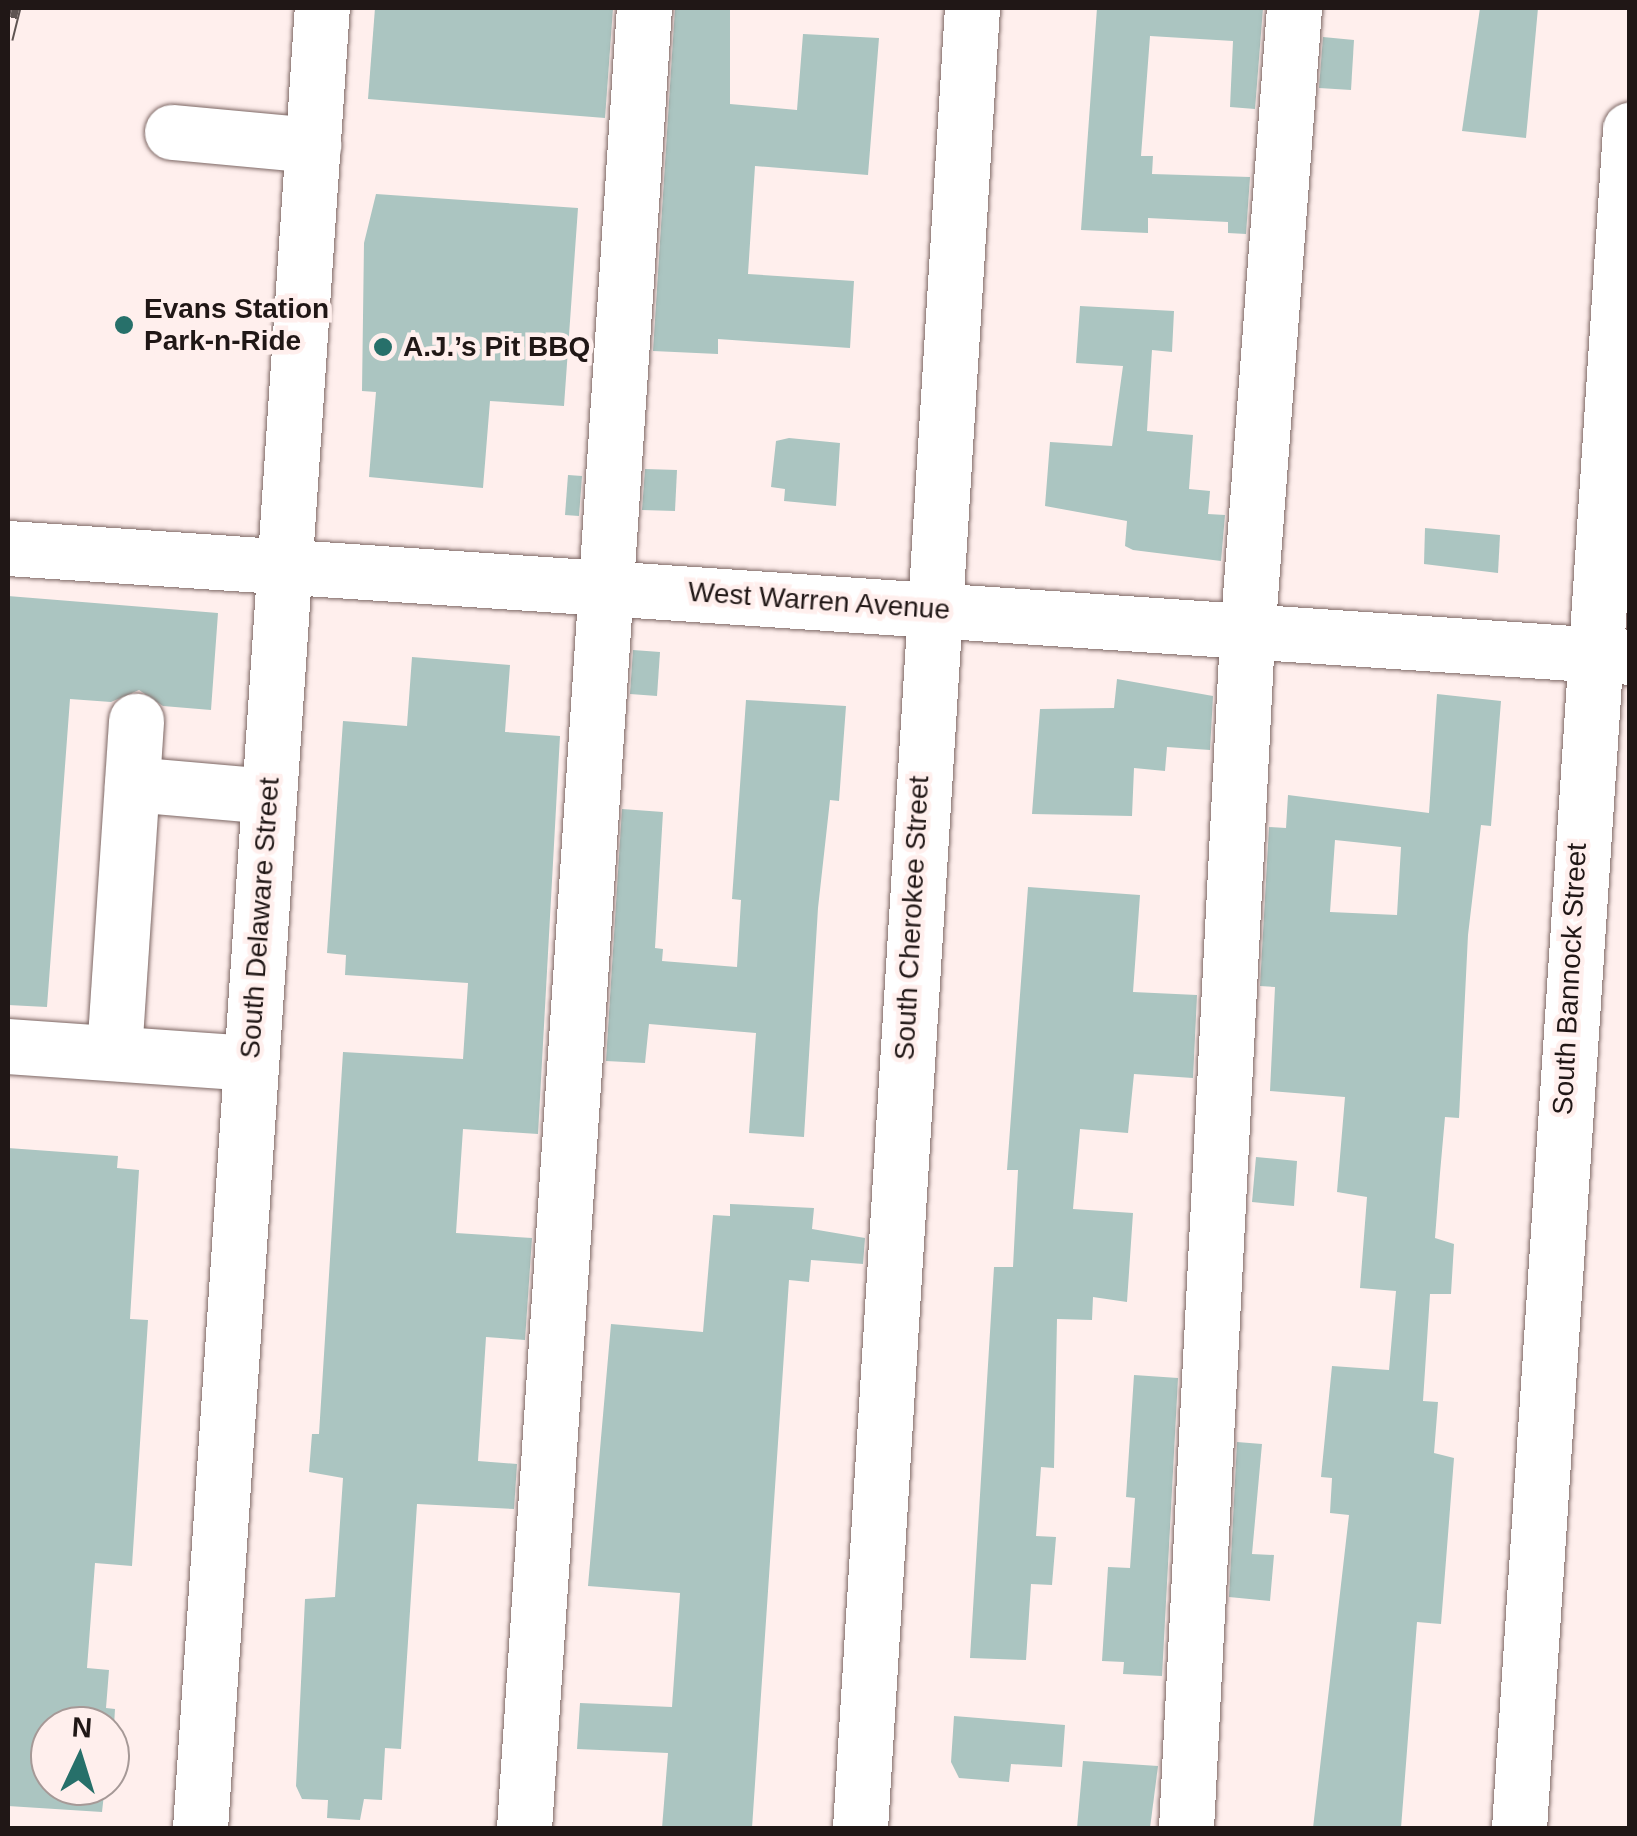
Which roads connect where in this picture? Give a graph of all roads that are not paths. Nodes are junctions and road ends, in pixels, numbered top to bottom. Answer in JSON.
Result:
{"nodes":[{"id":1,"x":322,"y":8,"type":"edge"},
{"id":2,"x":644,"y":8,"type":"edge"},
{"id":3,"x":972,"y":8,"type":"edge"},
{"id":4,"x":1294,"y":8,"type":"edge"},
{"id":5,"x":1630,"y":130,"type":"edge"},
{"id":6,"x":172,"y":132,"type":"dead end"},
{"id":7,"x":313,"y":145,"type":"junction"},
{"id":8,"x":8,"y":548,"type":"edge"},
{"id":9,"x":283,"y":566,"type":"junction"},
{"id":10,"x":606,"y":587,"type":"junction"},
{"id":11,"x":930,"y":607,"type":"junction"},
{"id":12,"x":1247,"y":636,"type":"junction"},
{"id":13,"x":1610,"y":656,"type":"edge"},
{"id":14,"x":136,"y":721,"type":"dead end"},
{"id":15,"x":132,"y":784,"type":"junction"},
{"id":16,"x":268,"y":796,"type":"junction"},
{"id":17,"x":8,"y":1046,"type":"edge"},
{"id":18,"x":114,"y":1054,"type":"junction"},
{"id":19,"x":250,"y":1063,"type":"junction"},
{"id":20,"x":200,"y":1828,"type":"edge"},
{"id":21,"x":524,"y":1828,"type":"edge"},
{"id":22,"x":860,"y":1828,"type":"edge"},
{"id":23,"x":1186,"y":1828,"type":"edge"},
{"id":24,"x":1519,"y":1828,"type":"edge"}],
"edges":[{"from":1,"to":7,"type":"street","name":"South Delaware Street"},
{"from":2,"to":10,"type":"street"},
{"from":3,"to":11,"type":"street","name":"South Cherokee Street"},
{"from":4,"to":12,"type":"street"},
{"from":5,"to":13,"type":"street","name":"South Bannock Street"},
{"from":6,"to":7,"type":"street"},
{"from":7,"to":9,"type":"street","name":"South Delaware Street"},
{"from":8,"to":9,"type":"street","name":"West Warren Avenue"},
{"from":9,"to":10,"type":"street","name":"West Warren Avenue"},
{"from":9,"to":16,"type":"street","name":"South Delaware Street"},
{"from":10,"to":11,"type":"street","name":"West Warren Avenue"},
{"from":10,"to":21,"type":"street"},
{"from":11,"to":12,"type":"street","name":"West Warren Avenue"},
{"from":11,"to":22,"type":"street","name":"South Cherokee Street"},
{"from":12,"to":13,"type":"street","name":"West Warren Avenue"},
{"from":12,"to":23,"type":"street"},
{"from":13,"to":24,"type":"street","name":"South Bannock Street"},
{"from":14,"to":15,"type":"street"},
{"from":15,"to":16,"type":"street"},
{"from":15,"to":18,"type":"street"},
{"from":16,"to":19,"type":"street","name":"South Delaware Street"},
{"from":17,"to":18,"type":"street"},
{"from":18,"to":19,"type":"street"},
{"from":19,"to":20,"type":"street","name":"South Delaware Street"}]}
